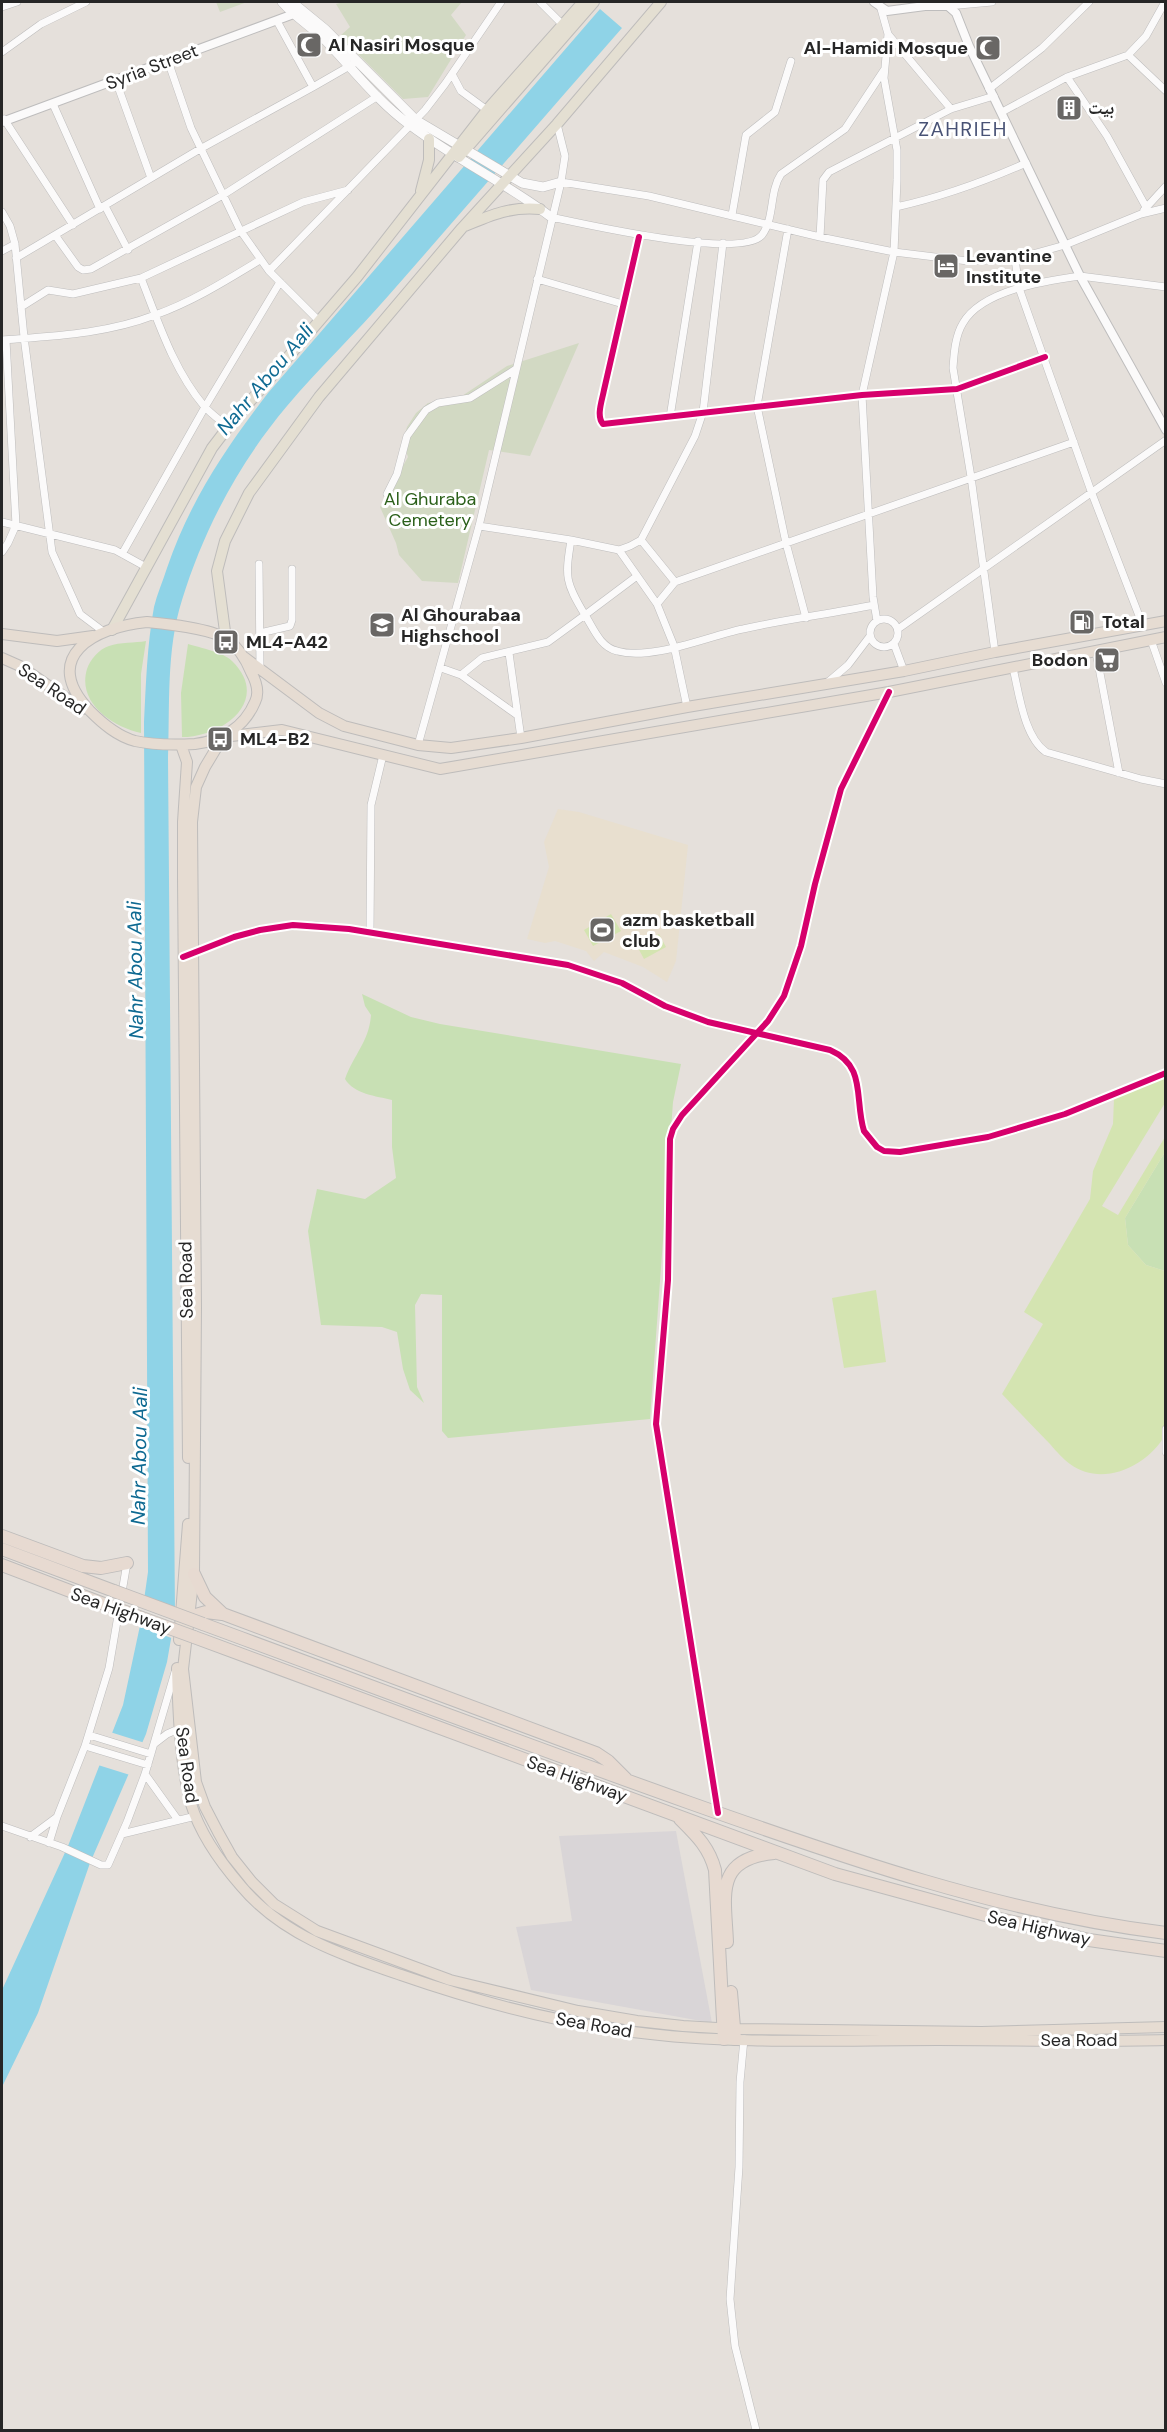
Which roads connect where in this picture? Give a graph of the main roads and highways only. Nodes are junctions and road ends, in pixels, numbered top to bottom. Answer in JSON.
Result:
{"nodes":[{"id":1,"x":282,"y":2,"type":"edge"},
{"id":2,"x":292,"y":2,"type":"edge"},
{"id":3,"x":583,"y":2,"type":"edge"},
{"id":4,"x":594,"y":2,"type":"edge"},
{"id":5,"x":661,"y":2,"type":"edge"},
{"id":6,"x":298,"y":13,"type":"junction"},
{"id":7,"x":353,"y":64,"type":"junction"},
{"id":8,"x":413,"y":123,"type":"junction"},
{"id":9,"x":429,"y":139,"type":"junction"},
{"id":10,"x":462,"y":153,"type":"junction"},
{"id":11,"x":501,"y":176,"type":"junction"},
{"id":12,"x":561,"y":182,"type":"road end"},
{"id":13,"x":419,"y":199,"type":"junction"},
{"id":14,"x":540,"y":209,"type":"junction"},
{"id":15,"x":551,"y":217,"type":"road end"},
{"id":16,"x":462,"y":228,"type":"junction"},
{"id":17,"x":1166,"y":621,"type":"edge"},
{"id":18,"x":103,"y":632,"type":"junction"},
{"id":19,"x":2,"y":634,"type":"edge"},
{"id":20,"x":1166,"y":637,"type":"edge"},
{"id":21,"x":226,"y":639,"type":"junction"},
{"id":22,"x":244,"y":657,"type":"junction"},
{"id":23,"x":2,"y":658,"type":"edge"},
{"id":24,"x":101,"y":723,"type":"junction"},
{"id":25,"x":224,"y":737,"type":"junction"},
{"id":26,"x":517,"y":738,"type":"junction"},
{"id":27,"x":181,"y":745,"type":"junction"},
{"id":28,"x":515,"y":757,"type":"junction"},
{"id":29,"x":188,"y":955,"type":"junction"},
{"id":30,"x":2,"y":1536,"type":"edge"},
{"id":31,"x":2,"y":1549,"type":"edge"},
{"id":32,"x":127,"y":1563,"type":"road end"},
{"id":33,"x":2,"y":1565,"type":"edge"},
{"id":34,"x":194,"y":1574,"type":"junction"},
{"id":35,"x":223,"y":1614,"type":"junction"},
{"id":36,"x":185,"y":1620,"type":"junction"},
{"id":37,"x":185,"y":1727,"type":"junction"},
{"id":38,"x":627,"y":1780,"type":"junction"},
{"id":39,"x":674,"y":1814,"type":"junction"},
{"id":40,"x":778,"y":1852,"type":"junction"},
{"id":41,"x":255,"y":1894,"type":"junction"},
{"id":42,"x":1166,"y":1933,"type":"edge"},
{"id":43,"x":1166,"y":1951,"type":"edge"},
{"id":44,"x":1166,"y":2027,"type":"edge"},
{"id":45,"x":732,"y":2035,"type":"junction"},
{"id":46,"x":1166,"y":2040,"type":"edge"}],
"edges":[{"from":1,"to":6,"type":"main road"},
{"from":2,"to":6,"type":"main road"},
{"from":3,"to":10,"type":"main road"},
{"from":4,"to":10,"type":"main road"},
{"from":5,"to":11,"type":"main road"},
{"from":6,"to":7,"type":"main road"},
{"from":7,"to":8,"type":"main road"},
{"from":7,"to":8,"type":"main road"},
{"from":8,"to":9,"type":"main road"},
{"from":8,"to":10,"type":"main road"},
{"from":9,"to":10,"type":"main road"},
{"from":9,"to":13,"type":"main road"},
{"from":10,"to":11,"type":"main road"},
{"from":10,"to":13,"type":"main road"},
{"from":11,"to":12,"type":"main road"},
{"from":11,"to":14,"type":"main road"},
{"from":11,"to":16,"type":"main road"},
{"from":13,"to":18,"type":"main road"},
{"from":14,"to":15,"type":"main road"},
{"from":14,"to":16,"type":"main road"},
{"from":16,"to":21,"type":"main road"},
{"from":17,"to":26,"type":"highway"},
{"from":18,"to":19,"type":"highway","name":"Sea Road"},
{"from":18,"to":21,"type":"highway"},
{"from":18,"to":24,"type":"highway"},
{"from":20,"to":28,"type":"highway"},
{"from":21,"to":22,"type":"highway"},
{"from":22,"to":25,"type":"highway"},
{"from":22,"to":26,"type":"highway"},
{"from":23,"to":24,"type":"highway","name":"Sea Road"},
{"from":24,"to":27,"type":"highway"},
{"from":25,"to":27,"type":"highway"},
{"from":25,"to":28,"type":"highway"},
{"from":25,"to":29,"type":"highway","name":"Sea Road"},
{"from":26,"to":28,"type":"highway"},
{"from":27,"to":29,"type":"highway","name":"Sea Road"},
{"from":29,"to":34,"type":"highway","name":"Sea Road"},
{"from":29,"to":36,"type":"highway","name":"Sea Road"},
{"from":30,"to":32,"type":"highway"},
{"from":31,"to":38,"type":"highway","name":"Sea Highway","bridge":true},
{"from":33,"to":39,"type":"highway","name":"Sea Highway","bridge":true},
{"from":34,"to":35,"type":"highway"},
{"from":34,"to":36,"type":"highway","name":"Sea Road"},
{"from":35,"to":36,"type":"highway"},
{"from":35,"to":38,"type":"highway"},
{"from":36,"to":37,"type":"highway","name":"Sea Road"},
{"from":37,"to":41,"type":"highway","name":"Sea Road"},
{"from":37,"to":41,"type":"highway","name":"Sea Road"},
{"from":38,"to":42,"type":"highway","name":"Sea Highway"},
{"from":39,"to":40,"type":"highway","name":"Sea Highway"},
{"from":39,"to":45,"type":"highway"},
{"from":40,"to":43,"type":"highway","name":"Sea Highway"},
{"from":40,"to":45,"type":"highway"},
{"from":41,"to":45,"type":"highway","name":"Sea Road"},
{"from":44,"to":45,"type":"highway","name":"Sea Road"},
{"from":45,"to":46,"type":"highway","name":"Sea Road"}]}
